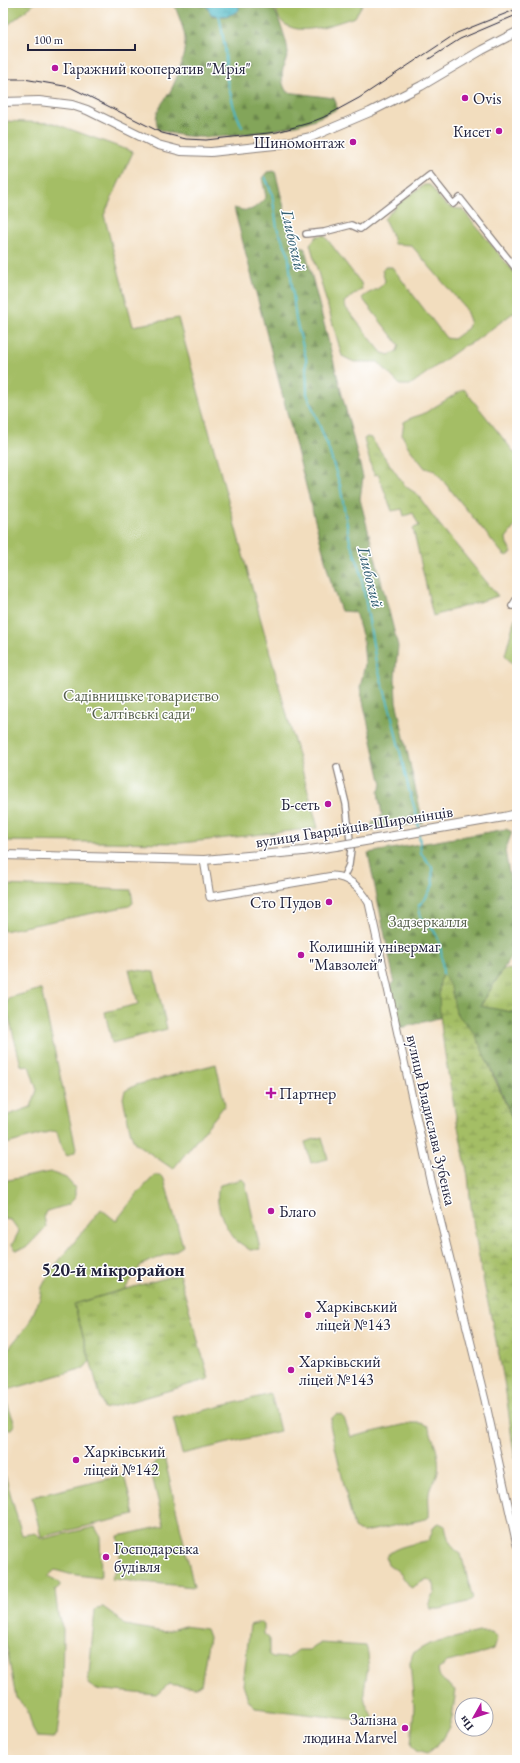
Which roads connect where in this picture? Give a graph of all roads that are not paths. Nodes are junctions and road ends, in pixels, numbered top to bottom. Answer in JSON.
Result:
{"nodes":[{"id":1,"x":517,"y":32,"type":"edge"},
{"id":2,"x":3,"y":102,"type":"edge"},
{"id":3,"x":306,"y":234,"type":"dead end"},
{"id":4,"x":517,"y":270,"type":"edge"},
{"id":5,"x":517,"y":598,"type":"edge"},
{"id":6,"x":512,"y":606,"type":"dead end"},
{"id":7,"x":337,"y":767,"type":"dead end"},
{"id":8,"x":517,"y":814,"type":"edge"},
{"id":9,"x":3,"y":855,"type":"edge"},
{"id":10,"x":204,"y":860,"type":"junction"},
{"id":11,"x":343,"y":878,"type":"junction"},
{"id":12,"x":517,"y":1546,"type":"edge"}],
"edges":[{"from":1,"to":2,"type":"main road"},
{"from":3,"to":4,"type":"street"},
{"from":5,"to":6,"type":"street"},
{"from":7,"to":11,"type":"street"},
{"from":8,"to":10,"type":"main road","name":"вулиця Гвардійців-Широнінців","bridge":true},
{"from":9,"to":10,"type":"main road","name":"вулиця Гвардійців-Широнінців"},
{"from":10,"to":11,"type":"street","name":"вулиця Владислава Зубенка"},
{"from":11,"to":12,"type":"street","name":"вулиця Владислава Зубенка"}]}
